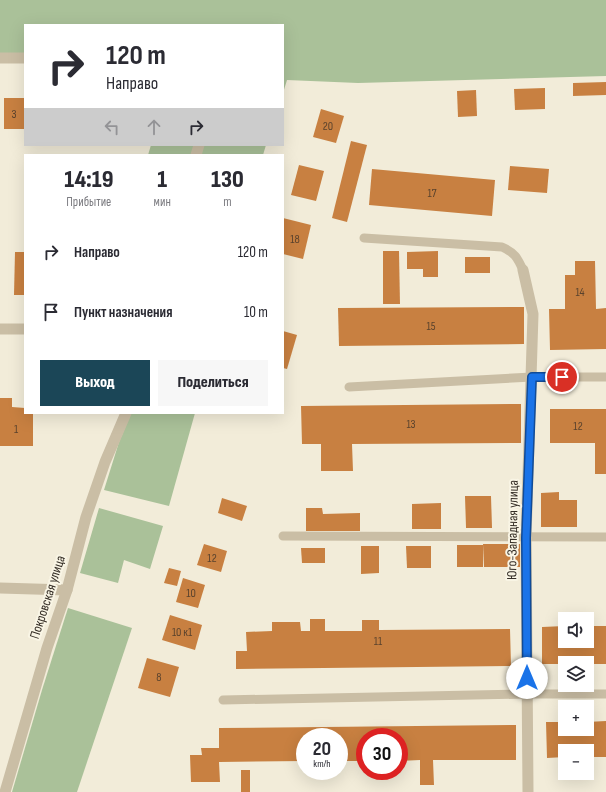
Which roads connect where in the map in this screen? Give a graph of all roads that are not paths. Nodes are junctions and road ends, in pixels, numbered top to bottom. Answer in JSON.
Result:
{"nodes":[{"id":1,"x":0,"y":58,"type":"edge"},
{"id":2,"x":24,"y":58,"type":"edge"},
{"id":3,"x":364,"y":238,"type":"dead end"},
{"id":4,"x":524,"y":270,"type":"joint"},
{"id":5,"x":24,"y":328,"type":"edge"},
{"id":6,"x":0,"y":329,"type":"edge"},
{"id":7,"x":532,"y":377,"type":"junction"},
{"id":8,"x":606,"y":377,"type":"edge"},
{"id":9,"x":349,"y":387,"type":"dead end"},
{"id":10,"x":126,"y":414,"type":"edge"},
{"id":11,"x":283,"y":536,"type":"dead end"},
{"id":12,"x":606,"y":537,"type":"edge"},
{"id":13,"x":526,"y":538,"type":"junction"},
{"id":14,"x":0,"y":588,"type":"edge"},
{"id":15,"x":67,"y":590,"type":"junction"},
{"id":16,"x":527,"y":694,"type":"junction"},
{"id":17,"x":606,"y":694,"type":"edge"},
{"id":18,"x":223,"y":700,"type":"dead end"},
{"id":19,"x":5,"y":792,"type":"edge"},
{"id":20,"x":528,"y":792,"type":"edge"}],
"edges":[{"from":1,"to":2,"type":"street"},
{"from":3,"to":4,"type":"lane"},
{"from":4,"to":7,"type":"street","name":"Юго-Западная улица"},
{"from":5,"to":6,"type":"street"},
{"from":7,"to":8,"type":"lane"},
{"from":7,"to":9,"type":"lane"},
{"from":7,"to":13,"type":"street","name":"Юго-Западная улица"},
{"from":10,"to":15,"type":"street","name":"Покровская улица"},
{"from":11,"to":13,"type":"lane"},
{"from":12,"to":13,"type":"lane"},
{"from":13,"to":16,"type":"street","name":"Юго-Западная улица"},
{"from":14,"to":15,"type":"street"},
{"from":15,"to":19,"type":"street","name":"Покровская улица"},
{"from":16,"to":17,"type":"lane"},
{"from":16,"to":18,"type":"lane"},
{"from":16,"to":20,"type":"street","name":"Юго-Западная улица"}]}
